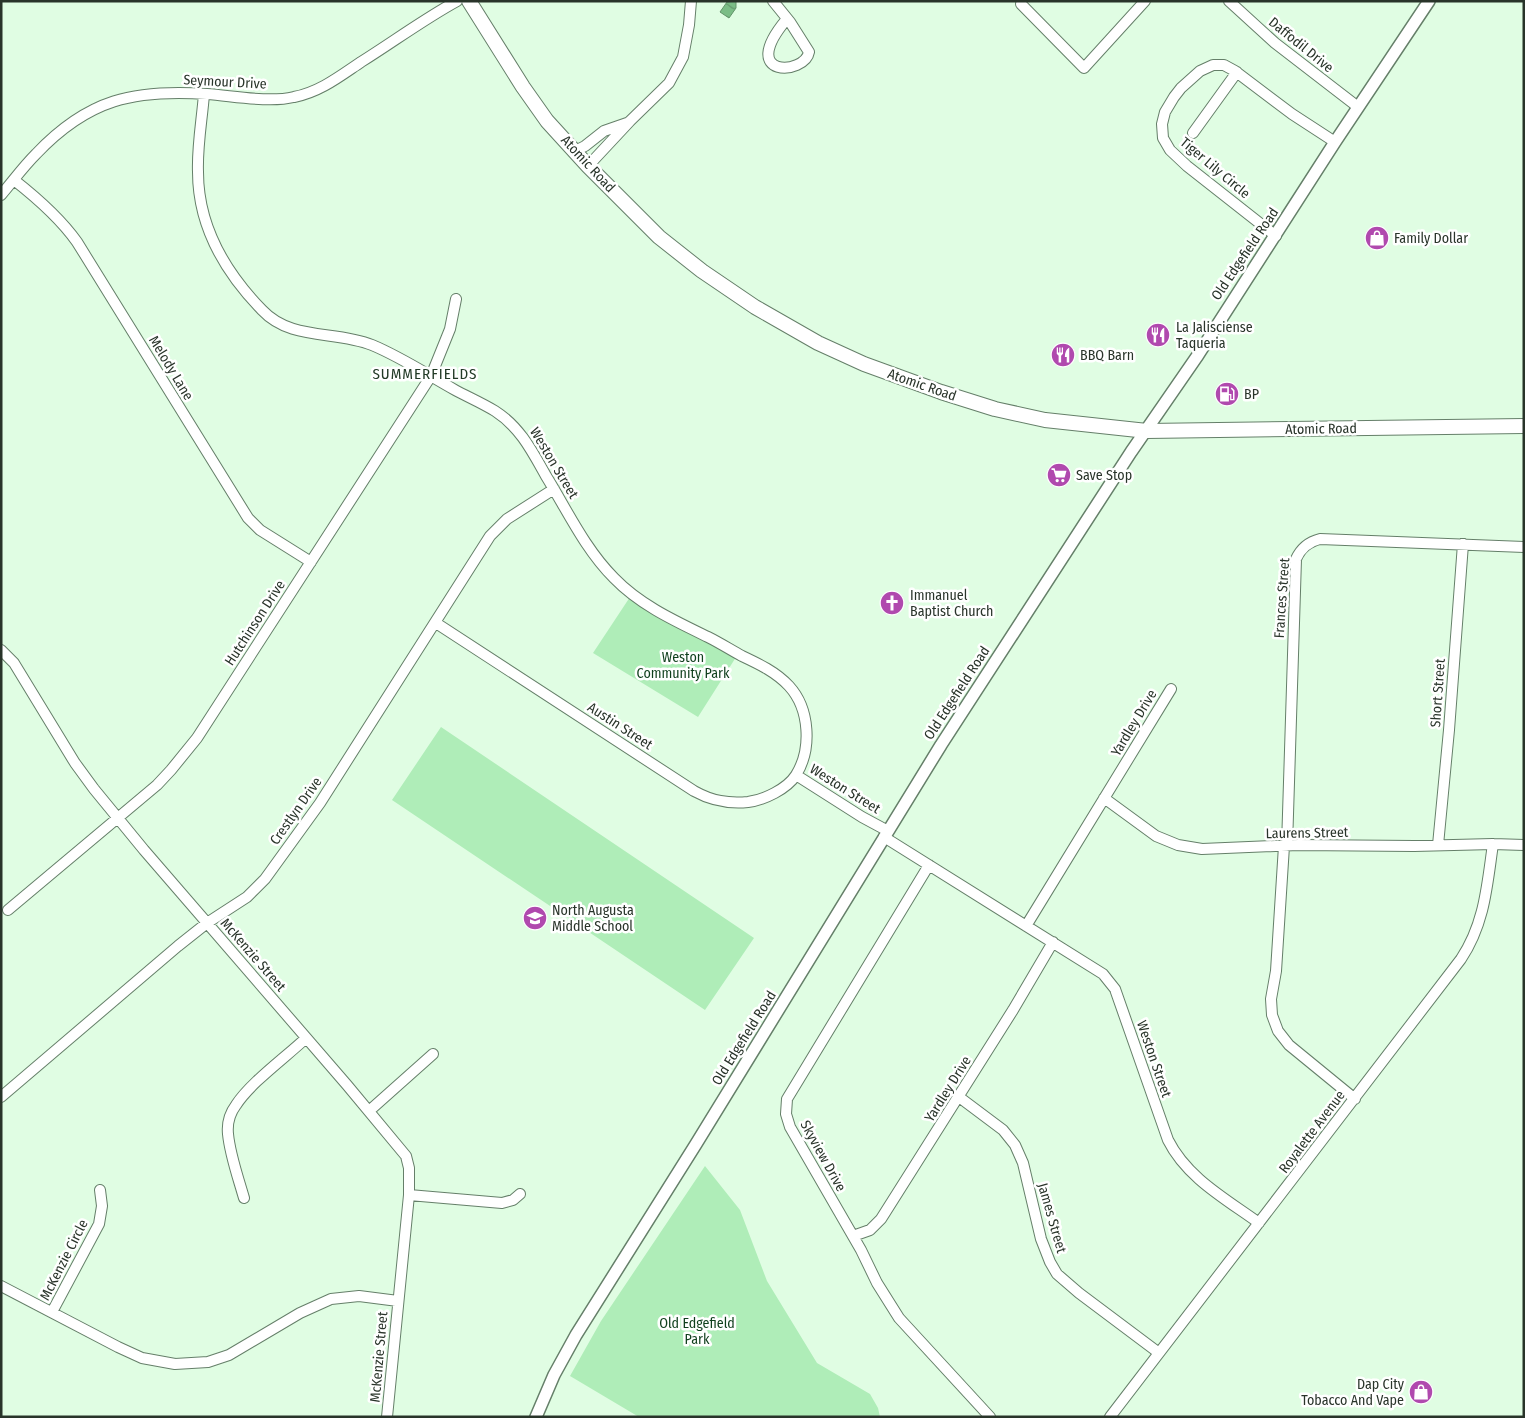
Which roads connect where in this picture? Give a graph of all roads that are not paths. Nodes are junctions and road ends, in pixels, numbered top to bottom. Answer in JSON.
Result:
{"nodes":[{"id":1,"x":457,"y":1,"type":"edge"},
{"id":2,"x":469,"y":1,"type":"edge"},
{"id":3,"x":691,"y":1,"type":"edge"},
{"id":4,"x":772,"y":1,"type":"edge"},
{"id":5,"x":1229,"y":1,"type":"edge"},
{"id":6,"x":1428,"y":1,"type":"edge"},
{"id":7,"x":1021,"y":4,"type":"dead end"},
{"id":8,"x":1139,"y":4,"type":"edge"},
{"id":9,"x":790,"y":22,"type":"junction"},
{"id":10,"x":1236,"y":72,"type":"junction"},
{"id":11,"x":204,"y":94,"type":"junction"},
{"id":12,"x":1358,"y":107,"type":"junction"},
{"id":13,"x":630,"y":121,"type":"junction"},
{"id":14,"x":1193,"y":133,"type":"dead end"},
{"id":15,"x":1335,"y":142,"type":"junction"},
{"id":16,"x":575,"y":151,"type":"junction"},
{"id":17,"x":588,"y":166,"type":"junction"},
{"id":18,"x":14,"y":180,"type":"junction"},
{"id":19,"x":1,"y":195,"type":"edge"},
{"id":20,"x":1276,"y":236,"type":"junction"},
{"id":21,"x":456,"y":299,"type":"dead end"},
{"id":22,"x":431,"y":376,"type":"junction"},
{"id":23,"x":1524,"y":426,"type":"edge"},
{"id":24,"x":1147,"y":431,"type":"junction"},
{"id":25,"x":554,"y":489,"type":"junction"},
{"id":26,"x":1464,"y":544,"type":"junction"},
{"id":27,"x":1524,"y":547,"type":"edge"},
{"id":28,"x":311,"y":562,"type":"junction"},
{"id":29,"x":436,"y":624,"type":"junction"},
{"id":30,"x":1,"y":650,"type":"edge"},
{"id":31,"x":1171,"y":689,"type":"dead end"},
{"id":32,"x":796,"y":774,"type":"junction"},
{"id":33,"x":1104,"y":798,"type":"junction"},
{"id":34,"x":117,"y":818,"type":"junction"},
{"id":35,"x":886,"y":834,"type":"junction"},
{"id":36,"x":1493,"y":844,"type":"junction"},
{"id":37,"x":1438,"y":845,"type":"junction"},
{"id":38,"x":1524,"y":845,"type":"edge"},
{"id":39,"x":1285,"y":846,"type":"junction"},
{"id":40,"x":929,"y":865,"type":"junction"},
{"id":41,"x":8,"y":910,"type":"dead end"},
{"id":42,"x":207,"y":923,"type":"junction"},
{"id":43,"x":1026,"y":926,"type":"junction"},
{"id":44,"x":1053,"y":942,"type":"junction"},
{"id":45,"x":306,"y":1038,"type":"junction"},
{"id":46,"x":433,"y":1054,"type":"dead end"},
{"id":47,"x":1,"y":1097,"type":"edge"},
{"id":48,"x":959,"y":1097,"type":"junction"},
{"id":49,"x":1355,"y":1099,"type":"junction"},
{"id":50,"x":368,"y":1111,"type":"junction"},
{"id":51,"x":100,"y":1190,"type":"dead end"},
{"id":52,"x":520,"y":1194,"type":"dead end"},
{"id":53,"x":409,"y":1195,"type":"junction"},
{"id":54,"x":244,"y":1198,"type":"dead end"},
{"id":55,"x":1259,"y":1223,"type":"junction"},
{"id":56,"x":853,"y":1236,"type":"junction"},
{"id":57,"x":1,"y":1286,"type":"edge"},
{"id":58,"x":398,"y":1301,"type":"junction"},
{"id":59,"x":52,"y":1312,"type":"junction"},
{"id":60,"x":1159,"y":1353,"type":"junction"},
{"id":61,"x":387,"y":1417,"type":"edge"},
{"id":62,"x":536,"y":1417,"type":"edge"},
{"id":63,"x":990,"y":1417,"type":"edge"},
{"id":64,"x":1110,"y":1417,"type":"edge"}],
"edges":[{"from":1,"to":11,"type":"street","name":"Seymour Drive"},
{"from":2,"to":16,"type":"main road","name":"Atomic Road"},
{"from":3,"to":13,"type":"street"},
{"from":4,"to":9,"type":"street"},
{"from":5,"to":12,"type":"street","name":"Daffodil Drive"},
{"from":6,"to":12,"type":"street","name":"Old Edgefield Road"},
{"from":7,"to":8,"type":"street"},
{"from":9,"to":9,"type":"street"},
{"from":10,"to":14,"type":"street"},
{"from":10,"to":15,"type":"street","name":"Tiger Lily Circle"},
{"from":10,"to":20,"type":"street","name":"Tiger Lily Circle"},
{"from":11,"to":18,"type":"street","name":"Seymour Drive"},
{"from":11,"to":22,"type":"street","name":"Weston Street"},
{"from":12,"to":15,"type":"street","name":"Old Edgefield Road"},
{"from":13,"to":16,"type":"street"},
{"from":13,"to":17,"type":"street"},
{"from":15,"to":20,"type":"street","name":"Old Edgefield Road"},
{"from":16,"to":17,"type":"main road","name":"Atomic Road"},
{"from":17,"to":24,"type":"main road","name":"Atomic Road"},
{"from":18,"to":19,"type":"street","name":"Seymour Drive"},
{"from":18,"to":28,"type":"street","name":"Melody Lane"},
{"from":20,"to":24,"type":"street","name":"Old Edgefield Road"},
{"from":21,"to":22,"type":"street","name":"Hutchinson Drive"},
{"from":22,"to":25,"type":"street","name":"Weston Street"},
{"from":22,"to":28,"type":"street","name":"Hutchinson Drive"},
{"from":23,"to":24,"type":"main road","name":"Atomic Road"},
{"from":24,"to":35,"type":"street","name":"Old Edgefield Road"},
{"from":25,"to":29,"type":"street","name":"Crestlyn Drive"},
{"from":25,"to":32,"type":"street","name":"Weston Street"},
{"from":26,"to":27,"type":"street","name":"Frances Street"},
{"from":26,"to":37,"type":"street","name":"Short Street"},
{"from":26,"to":39,"type":"street","name":"Frances Street"},
{"from":28,"to":34,"type":"street","name":"Hutchinson Drive"},
{"from":29,"to":32,"type":"street","name":"Austin Street"},
{"from":29,"to":42,"type":"street","name":"Crestlyn Drive"},
{"from":30,"to":34,"type":"street","name":"McKenzie Street"},
{"from":31,"to":33,"type":"street","name":"Yardley Drive"},
{"from":32,"to":35,"type":"street","name":"Weston Street"},
{"from":33,"to":39,"type":"street","name":"Laurens Street"},
{"from":33,"to":43,"type":"street","name":"Yardley Drive"},
{"from":34,"to":41,"type":"street","name":"Hutchinson Drive"},
{"from":34,"to":42,"type":"street","name":"McKenzie Street"},
{"from":35,"to":40,"type":"street","name":"Weston Street"},
{"from":35,"to":62,"type":"street","name":"Old Edgefield Road"},
{"from":36,"to":37,"type":"street","name":"Laurens Street"},
{"from":36,"to":38,"type":"street","name":"Laurens Street"},
{"from":36,"to":49,"type":"street","name":"Royalette Avenue"},
{"from":37,"to":39,"type":"street","name":"Laurens Street"},
{"from":39,"to":49,"type":"street","name":"Frances Street"},
{"from":40,"to":43,"type":"street","name":"Weston Street"},
{"from":40,"to":56,"type":"street","name":"Skyview Drive"},
{"from":42,"to":45,"type":"street","name":"McKenzie Street"},
{"from":42,"to":47,"type":"street","name":"Crestlyn Drive"},
{"from":43,"to":44,"type":"street","name":"Weston Street"},
{"from":44,"to":48,"type":"street","name":"Yardley Drive"},
{"from":44,"to":55,"type":"street","name":"Weston Street"},
{"from":45,"to":50,"type":"street","name":"McKenzie Street"},
{"from":45,"to":54,"type":"street"},
{"from":46,"to":50,"type":"street"},
{"from":48,"to":56,"type":"street","name":"Yardley Drive"},
{"from":48,"to":60,"type":"street","name":"James Street"},
{"from":49,"to":55,"type":"street","name":"Royalette Avenue"},
{"from":50,"to":53,"type":"street","name":"McKenzie Street"},
{"from":51,"to":59,"type":"street","name":"McKenzie Circle"},
{"from":52,"to":53,"type":"street"},
{"from":53,"to":58,"type":"street","name":"McKenzie Street"},
{"from":55,"to":60,"type":"street","name":"Royalette Avenue"},
{"from":56,"to":63,"type":"street","name":"Skyview Drive"},
{"from":57,"to":59,"type":"street","name":"McKenzie Street"},
{"from":58,"to":59,"type":"street","name":"McKenzie Street"},
{"from":58,"to":61,"type":"street","name":"McKenzie Street"},
{"from":60,"to":64,"type":"street","name":"Royalette Avenue"}]}
